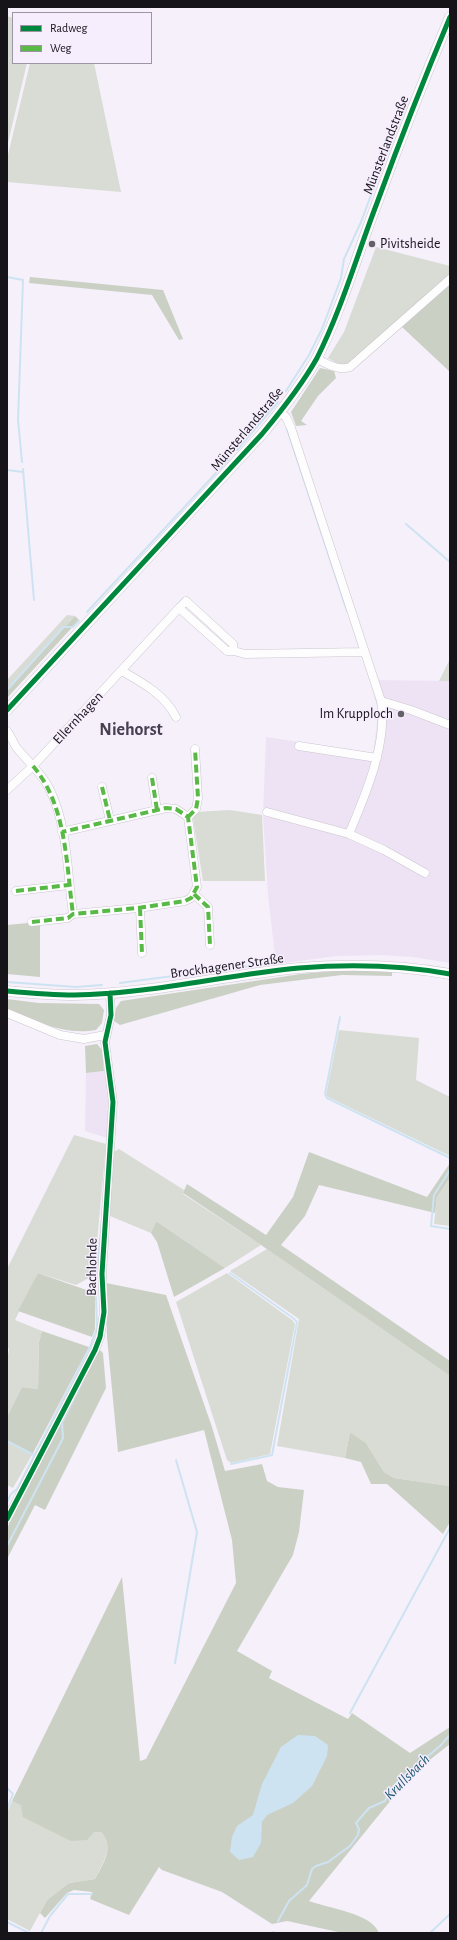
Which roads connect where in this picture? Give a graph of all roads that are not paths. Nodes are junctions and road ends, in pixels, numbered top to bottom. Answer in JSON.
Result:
{"nodes":[{"id":1,"x":450,"y":17,"type":"edge"},
{"id":2,"x":450,"y":279,"type":"edge"},
{"id":3,"x":316,"y":358,"type":"junction"},
{"id":4,"x":280,"y":412,"type":"junction"},
{"id":5,"x":364,"y":652,"type":"junction"},
{"id":6,"x":122,"y":670,"type":"junction"},
{"id":7,"x":381,"y":701,"type":"junction"},
{"id":8,"x":7,"y":710,"type":"edge"},
{"id":9,"x":176,"y":717,"type":"dead end"},
{"id":10,"x":450,"y":725,"type":"edge"},
{"id":11,"x":7,"y":731,"type":"edge"},
{"id":12,"x":7,"y":741,"type":"edge"},
{"id":13,"x":299,"y":746,"type":"dead end"},
{"id":14,"x":16,"y":747,"type":"junction"},
{"id":15,"x":195,"y":750,"type":"dead end"},
{"id":16,"x":377,"y":758,"type":"junction"},
{"id":17,"x":33,"y":766,"type":"junction"},
{"id":18,"x":152,"y":778,"type":"dead end"},
{"id":19,"x":102,"y":787,"type":"dead end"},
{"id":20,"x":7,"y":790,"type":"edge"},
{"id":21,"x":157,"y":810,"type":"junction"},
{"id":22,"x":267,"y":812,"type":"dead end"},
{"id":23,"x":188,"y":817,"type":"junction"},
{"id":24,"x":110,"y":820,"type":"junction"},
{"id":25,"x":62,"y":832,"type":"junction"},
{"id":26,"x":349,"y":834,"type":"junction"},
{"id":27,"x":425,"y":873,"type":"dead end"},
{"id":28,"x":69,"y":885,"type":"junction"},
{"id":29,"x":16,"y":891,"type":"dead end"},
{"id":30,"x":194,"y":894,"type":"junction"},
{"id":31,"x":140,"y":908,"type":"junction"},
{"id":32,"x":72,"y":914,"type":"junction"},
{"id":33,"x":32,"y":922,"type":"dead end"},
{"id":34,"x":210,"y":945,"type":"dead end"},
{"id":35,"x":142,"y":954,"type":"dead end"},
{"id":36,"x":450,"y":974,"type":"edge"},
{"id":37,"x":7,"y":991,"type":"edge"},
{"id":38,"x":110,"y":993,"type":"junction"},
{"id":39,"x":7,"y":1013,"type":"edge"},
{"id":40,"x":105,"y":1035,"type":"junction"},
{"id":41,"x":7,"y":1519,"type":"edge"}],
"edges":[{"from":1,"to":3,"type":"main road","name":"Münsterlandstraße"},
{"from":2,"to":3,"type":"street"},
{"from":3,"to":4,"type":"main road","name":"Münsterlandstraße"},
{"from":4,"to":5,"type":"street"},
{"from":4,"to":8,"type":"main road","name":"Münsterlandstraße"},
{"from":5,"to":6,"type":"street","name":"Ellernhagen"},
{"from":5,"to":7,"type":"street"},
{"from":6,"to":9,"type":"street"},
{"from":6,"to":17,"type":"street","name":"Ellernhagen"},
{"from":7,"to":10,"type":"street"},
{"from":7,"to":16,"type":"street"},
{"from":11,"to":14,"type":"street"},
{"from":12,"to":14,"type":"street"},
{"from":13,"to":16,"type":"street"},
{"from":14,"to":17,"type":"street"},
{"from":15,"to":23,"type":"street"},
{"from":16,"to":26,"type":"street"},
{"from":17,"to":20,"type":"street","name":"Ellernhagen"},
{"from":17,"to":25,"type":"street"},
{"from":18,"to":21,"type":"street"},
{"from":19,"to":24,"type":"street"},
{"from":21,"to":23,"type":"street"},
{"from":21,"to":24,"type":"street"},
{"from":22,"to":26,"type":"street"},
{"from":23,"to":30,"type":"street"},
{"from":24,"to":25,"type":"street"},
{"from":25,"to":28,"type":"street"},
{"from":26,"to":27,"type":"street"},
{"from":28,"to":29,"type":"street"},
{"from":28,"to":32,"type":"street"},
{"from":30,"to":31,"type":"street"},
{"from":30,"to":34,"type":"street"},
{"from":31,"to":32,"type":"street"},
{"from":31,"to":35,"type":"street"},
{"from":32,"to":33,"type":"street"},
{"from":36,"to":38,"type":"main road","name":"Brockhagener Straße"},
{"from":37,"to":38,"type":"main road","name":"Brockhagener Straße"},
{"from":38,"to":40,"type":"street","name":"Bachlohde"},
{"from":39,"to":40,"type":"street"},
{"from":40,"to":41,"type":"street","name":"Bachlohde"}]}
